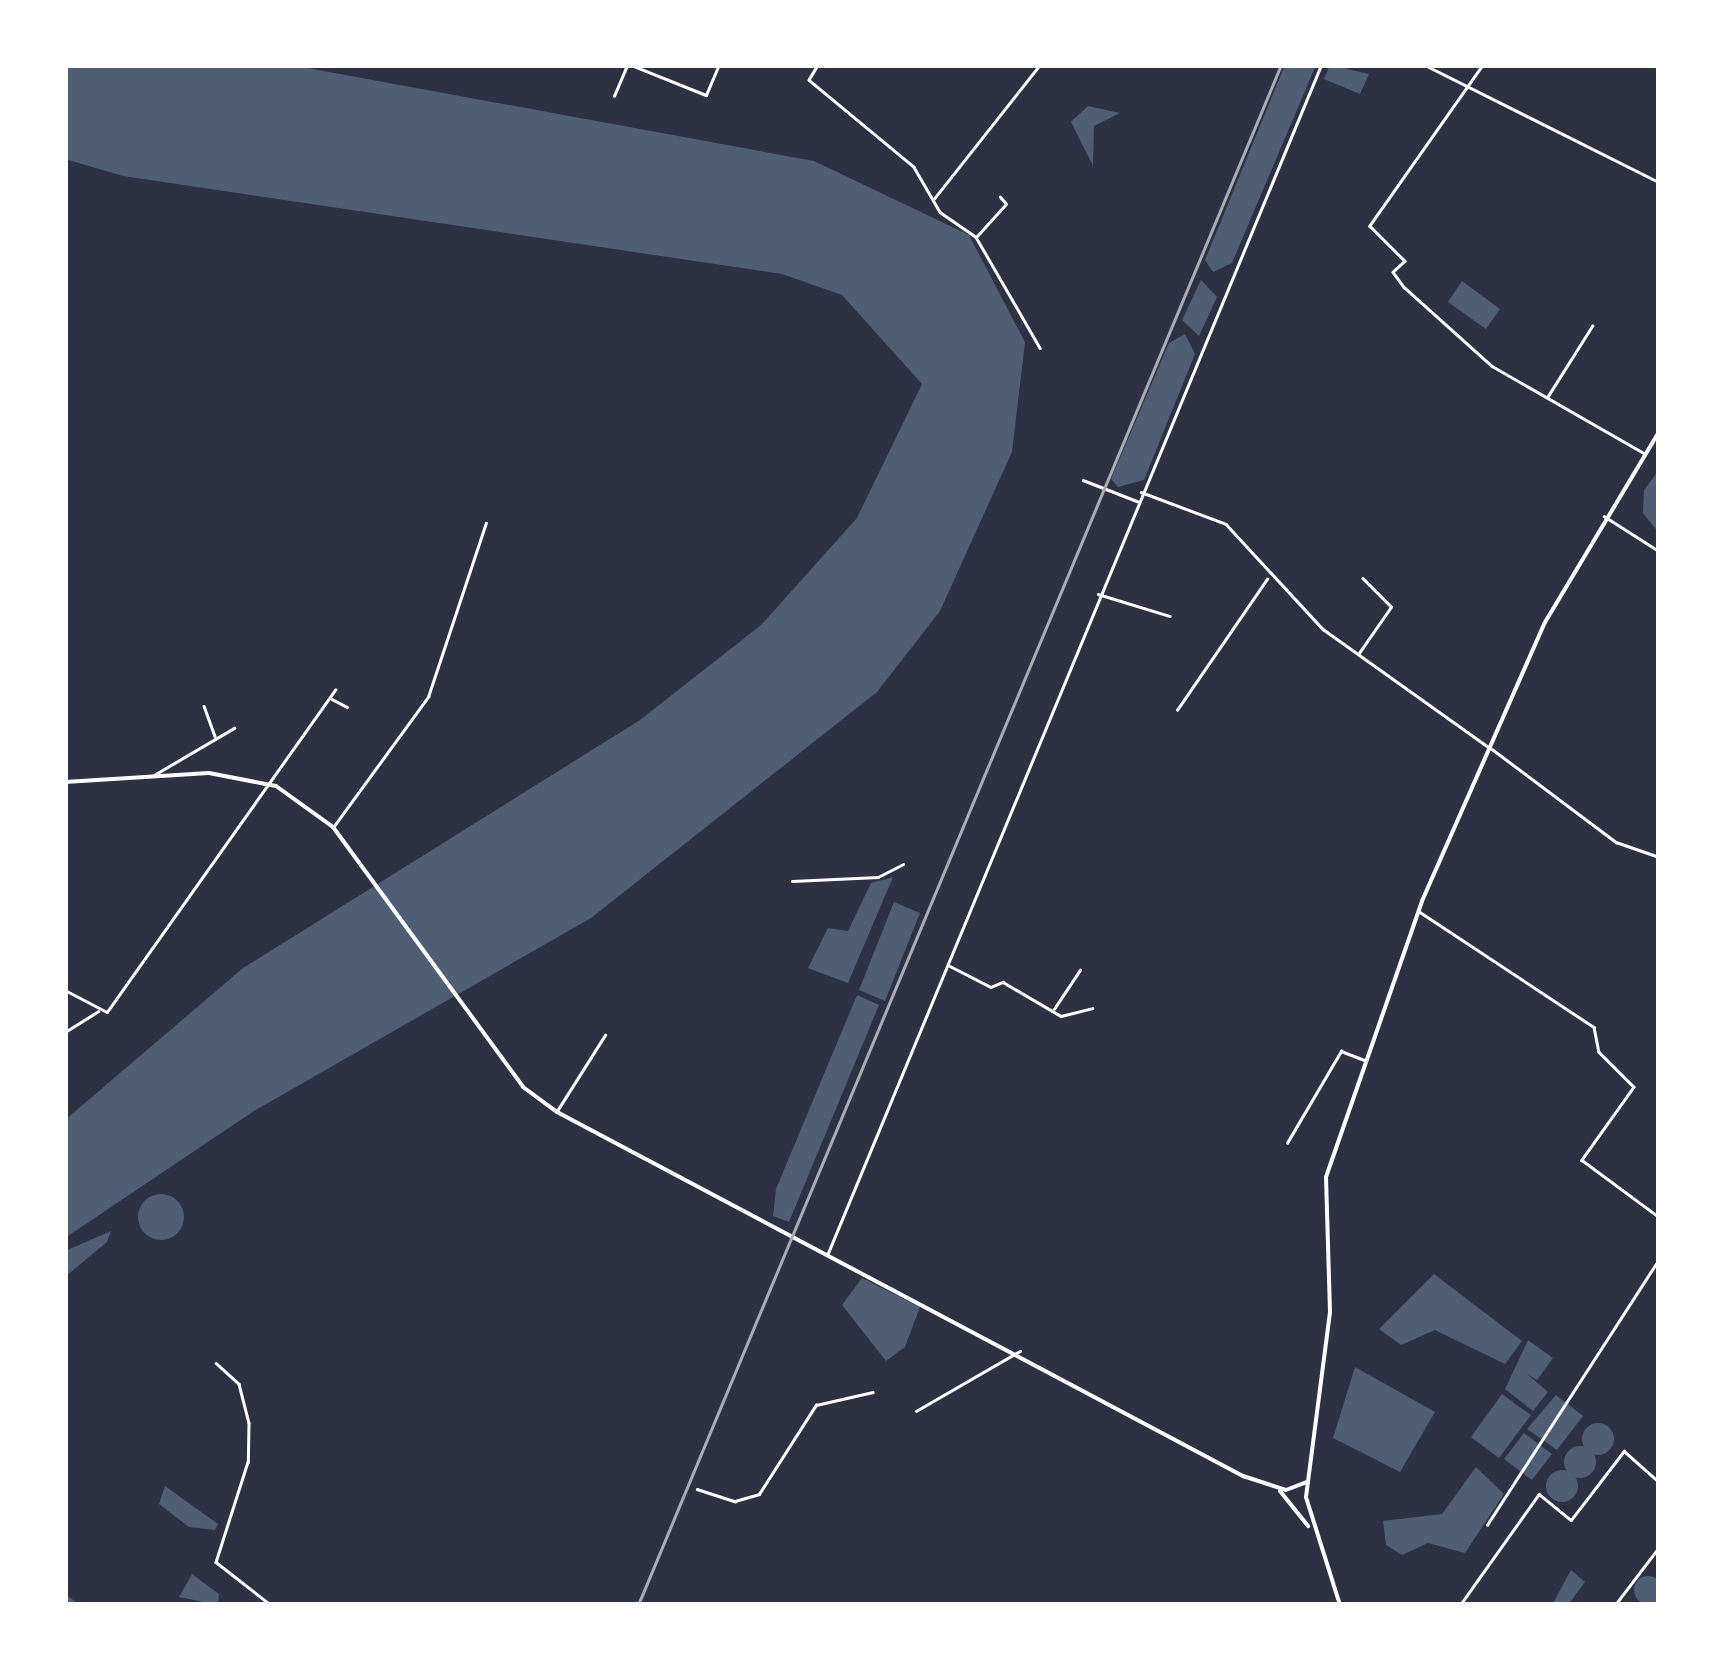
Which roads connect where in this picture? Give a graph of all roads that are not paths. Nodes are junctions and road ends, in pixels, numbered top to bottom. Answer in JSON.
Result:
{"nodes":[{"id":1,"x":630,"y":65,"type":"edge"},
{"id":2,"x":720,"y":65,"type":"edge"},
{"id":3,"x":818,"y":65,"type":"edge"},
{"id":4,"x":1321,"y":65,"type":"edge"},
{"id":5,"x":1425,"y":65,"type":"edge"},
{"id":6,"x":1484,"y":65,"type":"edge"},
{"id":7,"x":1497,"y":65,"type":"edge"},
{"id":8,"x":1504,"y":65,"type":"edge"},
{"id":9,"x":1039,"y":66,"type":"edge"},
{"id":10,"x":1467,"y":87,"type":"junction"},
{"id":11,"x":614,"y":96,"type":"dead end"},
{"id":12,"x":1659,"y":182,"type":"edge"},
{"id":13,"x":1000,"y":198,"type":"dead end"},
{"id":14,"x":932,"y":200,"type":"junction"},
{"id":15,"x":976,"y":236,"type":"junction"},
{"id":16,"x":1592,"y":326,"type":"dead end"},
{"id":17,"x":1040,"y":348,"type":"dead end"},
{"id":18,"x":1548,"y":396,"type":"junction"},
{"id":19,"x":1659,"y":432,"type":"edge"},
{"id":20,"x":1646,"y":454,"type":"junction"},
{"id":21,"x":1082,"y":480,"type":"dead end"},
{"id":22,"x":1140,"y":492,"type":"junction"},
{"id":23,"x":1137,"y":501,"type":"junction"},
{"id":24,"x":1604,"y":516,"type":"junction"},
{"id":25,"x":486,"y":523,"type":"dead end"},
{"id":26,"x":1659,"y":550,"type":"edge"},
{"id":27,"x":1268,"y":578,"type":"junction"},
{"id":28,"x":1363,"y":578,"type":"dead end"},
{"id":29,"x":1098,"y":594,"type":"junction"},
{"id":30,"x":1170,"y":616,"type":"dead end"},
{"id":31,"x":1358,"y":654,"type":"junction"},
{"id":32,"x":334,"y":690,"type":"dead end"},
{"id":33,"x":331,"y":698,"type":"junction"},
{"id":34,"x":204,"y":706,"type":"dead end"},
{"id":35,"x":346,"y":707,"type":"dead end"},
{"id":36,"x":1176,"y":710,"type":"dead end"},
{"id":37,"x":234,"y":728,"type":"dead end"},
{"id":38,"x":215,"y":738,"type":"junction"},
{"id":39,"x":1492,"y":749,"type":"junction"},
{"id":40,"x":152,"y":776,"type":"junction"},
{"id":41,"x":65,"y":782,"type":"edge"},
{"id":42,"x":272,"y":784,"type":"junction"},
{"id":43,"x":333,"y":827,"type":"junction"},
{"id":44,"x":1659,"y":857,"type":"edge"},
{"id":45,"x":903,"y":864,"type":"dead end"},
{"id":46,"x":792,"y":882,"type":"dead end"},
{"id":47,"x":1418,"y":911,"type":"junction"},
{"id":48,"x":946,"y":964,"type":"junction"},
{"id":49,"x":1080,"y":970,"type":"dead end"},
{"id":50,"x":65,"y":990,"type":"edge"},
{"id":51,"x":1092,"y":1008,"type":"dead end"},
{"id":52,"x":98,"y":1010,"type":"junction"},
{"id":53,"x":1053,"y":1010,"type":"junction"},
{"id":54,"x":65,"y":1032,"type":"edge"},
{"id":55,"x":605,"y":1035,"type":"dead end"},
{"id":56,"x":1366,"y":1060,"type":"junction"},
{"id":57,"x":556,"y":1112,"type":"junction"},
{"id":58,"x":1287,"y":1143,"type":"dead end"},
{"id":59,"x":1659,"y":1217,"type":"edge"},
{"id":60,"x":828,"y":1253,"type":"junction"},
{"id":61,"x":1659,"y":1259,"type":"edge"},
{"id":62,"x":1020,"y":1350,"type":"junction"},
{"id":63,"x":216,"y":1363,"type":"dead end"},
{"id":64,"x":873,"y":1392,"type":"dead end"},
{"id":65,"x":916,"y":1411,"type":"dead end"},
{"id":66,"x":1308,"y":1482,"type":"junction"},
{"id":67,"x":1659,"y":1482,"type":"edge"},
{"id":68,"x":1276,"y":1488,"type":"junction"},
{"id":69,"x":697,"y":1490,"type":"dead end"},
{"id":70,"x":1487,"y":1525,"type":"dead end"},
{"id":71,"x":1310,"y":1530,"type":"junction"},
{"id":72,"x":1659,"y":1547,"type":"edge"},
{"id":73,"x":271,"y":1605,"type":"edge"},
{"id":74,"x":1340,"y":1605,"type":"edge"},
{"id":75,"x":1460,"y":1605,"type":"edge"},
{"id":76,"x":1616,"y":1605,"type":"edge"}],
"edges":[{"from":1,"to":2,"type":"street"},
{"from":1,"to":11,"type":"street"},
{"from":3,"to":14,"type":"street"},
{"from":4,"to":22,"type":"street"},
{"from":5,"to":10,"type":"street"},
{"from":6,"to":10,"type":"street"},
{"from":7,"to":8,"type":"street"},
{"from":9,"to":14,"type":"street"},
{"from":10,"to":12,"type":"street"},
{"from":10,"to":18,"type":"street"},
{"from":13,"to":15,"type":"street"},
{"from":14,"to":15,"type":"street"},
{"from":15,"to":17,"type":"street"},
{"from":16,"to":18,"type":"street"},
{"from":18,"to":20,"type":"street"},
{"from":19,"to":20,"type":"main road"},
{"from":20,"to":24,"type":"main road"},
{"from":21,"to":23,"type":"street"},
{"from":22,"to":23,"type":"street"},
{"from":22,"to":27,"type":"street"},
{"from":23,"to":29,"type":"street"},
{"from":24,"to":26,"type":"street"},
{"from":24,"to":39,"type":"main road"},
{"from":25,"to":43,"type":"street"},
{"from":27,"to":31,"type":"street"},
{"from":27,"to":36,"type":"street"},
{"from":28,"to":31,"type":"street"},
{"from":29,"to":30,"type":"street"},
{"from":29,"to":48,"type":"street"},
{"from":31,"to":39,"type":"street"},
{"from":32,"to":33,"type":"street"},
{"from":33,"to":35,"type":"street"},
{"from":33,"to":42,"type":"street"},
{"from":34,"to":38,"type":"street"},
{"from":37,"to":38,"type":"street"},
{"from":38,"to":40,"type":"street"},
{"from":39,"to":44,"type":"street"},
{"from":39,"to":47,"type":"main road"},
{"from":40,"to":41,"type":"main road"},
{"from":40,"to":42,"type":"main road"},
{"from":42,"to":43,"type":"main road"},
{"from":42,"to":52,"type":"street"},
{"from":43,"to":57,"type":"main road"},
{"from":45,"to":46,"type":"street"},
{"from":47,"to":56,"type":"main road"},
{"from":47,"to":59,"type":"street"},
{"from":48,"to":53,"type":"street"},
{"from":48,"to":60,"type":"street"},
{"from":49,"to":53,"type":"street"},
{"from":50,"to":52,"type":"street"},
{"from":51,"to":53,"type":"street"},
{"from":52,"to":54,"type":"street"},
{"from":55,"to":57,"type":"street"},
{"from":56,"to":58,"type":"street"},
{"from":56,"to":66,"type":"main road"},
{"from":57,"to":60,"type":"main road"},
{"from":60,"to":62,"type":"main road"},
{"from":61,"to":70,"type":"street"},
{"from":62,"to":65,"type":"street"},
{"from":62,"to":68,"type":"main road"},
{"from":63,"to":73,"type":"street"},
{"from":64,"to":69,"type":"street"},
{"from":66,"to":68,"type":"main road"},
{"from":66,"to":71,"type":"main road"},
{"from":67,"to":75,"type":"street"},
{"from":68,"to":71,"type":"main road"},
{"from":71,"to":74,"type":"main road"},
{"from":72,"to":76,"type":"street"}]}
